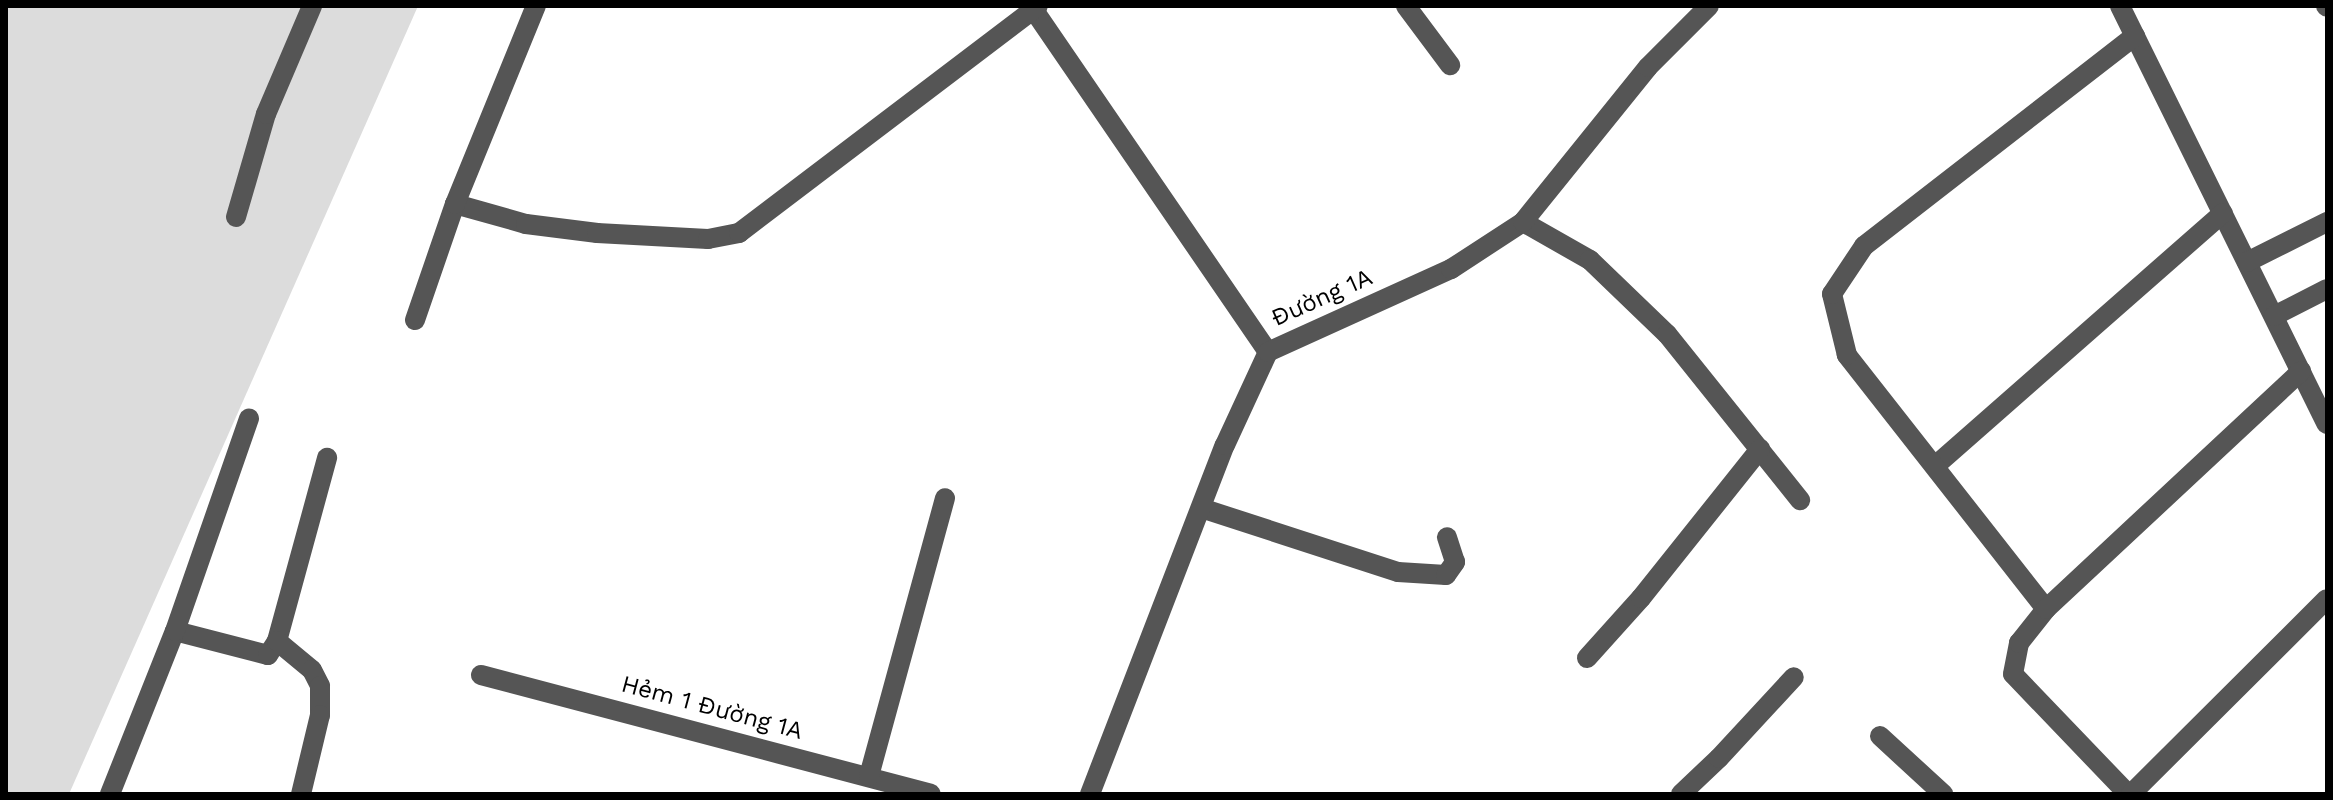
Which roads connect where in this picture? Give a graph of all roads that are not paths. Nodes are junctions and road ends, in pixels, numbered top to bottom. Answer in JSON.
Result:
{"nodes":[{"id":1,"x":312,"y":6,"type":"edge"},
{"id":2,"x":536,"y":6,"type":"edge"},
{"id":3,"x":1406,"y":6,"type":"edge"},
{"id":4,"x":1709,"y":6,"type":"edge"},
{"id":5,"x":2120,"y":6,"type":"edge"},
{"id":6,"x":1034,"y":7,"type":"edge"},
{"id":7,"x":2135,"y":36,"type":"junction"},
{"id":8,"x":1450,"y":65,"type":"dead end"},
{"id":9,"x":455,"y":204,"type":"junction"},
{"id":10,"x":2223,"y":213,"type":"junction"},
{"id":11,"x":236,"y":217,"type":"dead end"},
{"id":12,"x":1523,"y":222,"type":"junction"},
{"id":13,"x":2327,"y":222,"type":"edge"},
{"id":14,"x":2247,"y":262,"type":"junction"},
{"id":15,"x":2327,"y":289,"type":"edge"},
{"id":16,"x":2274,"y":316,"type":"junction"},
{"id":17,"x":415,"y":320,"type":"dead end"},
{"id":18,"x":1268,"y":352,"type":"junction"},
{"id":19,"x":2301,"y":371,"type":"junction"},
{"id":20,"x":249,"y":419,"type":"dead end"},
{"id":21,"x":2327,"y":424,"type":"edge"},
{"id":22,"x":1760,"y":449,"type":"junction"},
{"id":23,"x":327,"y":458,"type":"dead end"},
{"id":24,"x":1935,"y":466,"type":"junction"},
{"id":25,"x":945,"y":498,"type":"dead end"},
{"id":26,"x":1800,"y":500,"type":"dead end"},
{"id":27,"x":1201,"y":508,"type":"junction"},
{"id":28,"x":1447,"y":537,"type":"dead end"},
{"id":29,"x":2327,"y":599,"type":"edge"},
{"id":30,"x":2046,"y":609,"type":"junction"},
{"id":31,"x":175,"y":631,"type":"junction"},
{"id":32,"x":277,"y":641,"type":"junction"},
{"id":33,"x":1587,"y":658,"type":"dead end"},
{"id":34,"x":481,"y":675,"type":"dead end"},
{"id":35,"x":1794,"y":677,"type":"dead end"},
{"id":36,"x":1880,"y":736,"type":"dead end"},
{"id":37,"x":869,"y":776,"type":"junction"},
{"id":38,"x":110,"y":794,"type":"edge"},
{"id":39,"x":301,"y":794,"type":"edge"},
{"id":40,"x":930,"y":794,"type":"edge"},
{"id":41,"x":1090,"y":794,"type":"edge"},
{"id":42,"x":1681,"y":794,"type":"edge"},
{"id":43,"x":1943,"y":794,"type":"edge"},
{"id":44,"x":2129,"y":794,"type":"edge"}],
"edges":[{"from":1,"to":11,"type":"street"},
{"from":2,"to":9,"type":"street"},
{"from":3,"to":8,"type":"street"},
{"from":4,"to":12,"type":"street","name":"Đường 1A"},
{"from":5,"to":7,"type":"street"},
{"from":6,"to":9,"type":"street"},
{"from":6,"to":18,"type":"street"},
{"from":7,"to":10,"type":"street"},
{"from":7,"to":24,"type":"street"},
{"from":9,"to":17,"type":"street"},
{"from":10,"to":14,"type":"street"},
{"from":10,"to":24,"type":"street"},
{"from":12,"to":18,"type":"street","name":"Đường 1A"},
{"from":12,"to":22,"type":"street"},
{"from":13,"to":14,"type":"street"},
{"from":14,"to":16,"type":"street"},
{"from":15,"to":16,"type":"street"},
{"from":16,"to":19,"type":"street"},
{"from":18,"to":27,"type":"street","name":"Đường 1A"},
{"from":19,"to":21,"type":"street"},
{"from":19,"to":30,"type":"street"},
{"from":20,"to":31,"type":"street"},
{"from":22,"to":26,"type":"street"},
{"from":22,"to":33,"type":"street"},
{"from":23,"to":32,"type":"street"},
{"from":24,"to":30,"type":"street"},
{"from":25,"to":37,"type":"street"},
{"from":27,"to":28,"type":"street"},
{"from":27,"to":41,"type":"street","name":"Đường 1A"},
{"from":29,"to":44,"type":"street"},
{"from":30,"to":44,"type":"street"},
{"from":31,"to":32,"type":"street"},
{"from":31,"to":38,"type":"street"},
{"from":32,"to":39,"type":"street"},
{"from":34,"to":37,"type":"street","name":"Hẻm 1 Đường 1A"},
{"from":35,"to":42,"type":"street"},
{"from":36,"to":43,"type":"street"},
{"from":37,"to":40,"type":"street","name":"Hẻm 1 Đường 1A"}]}
